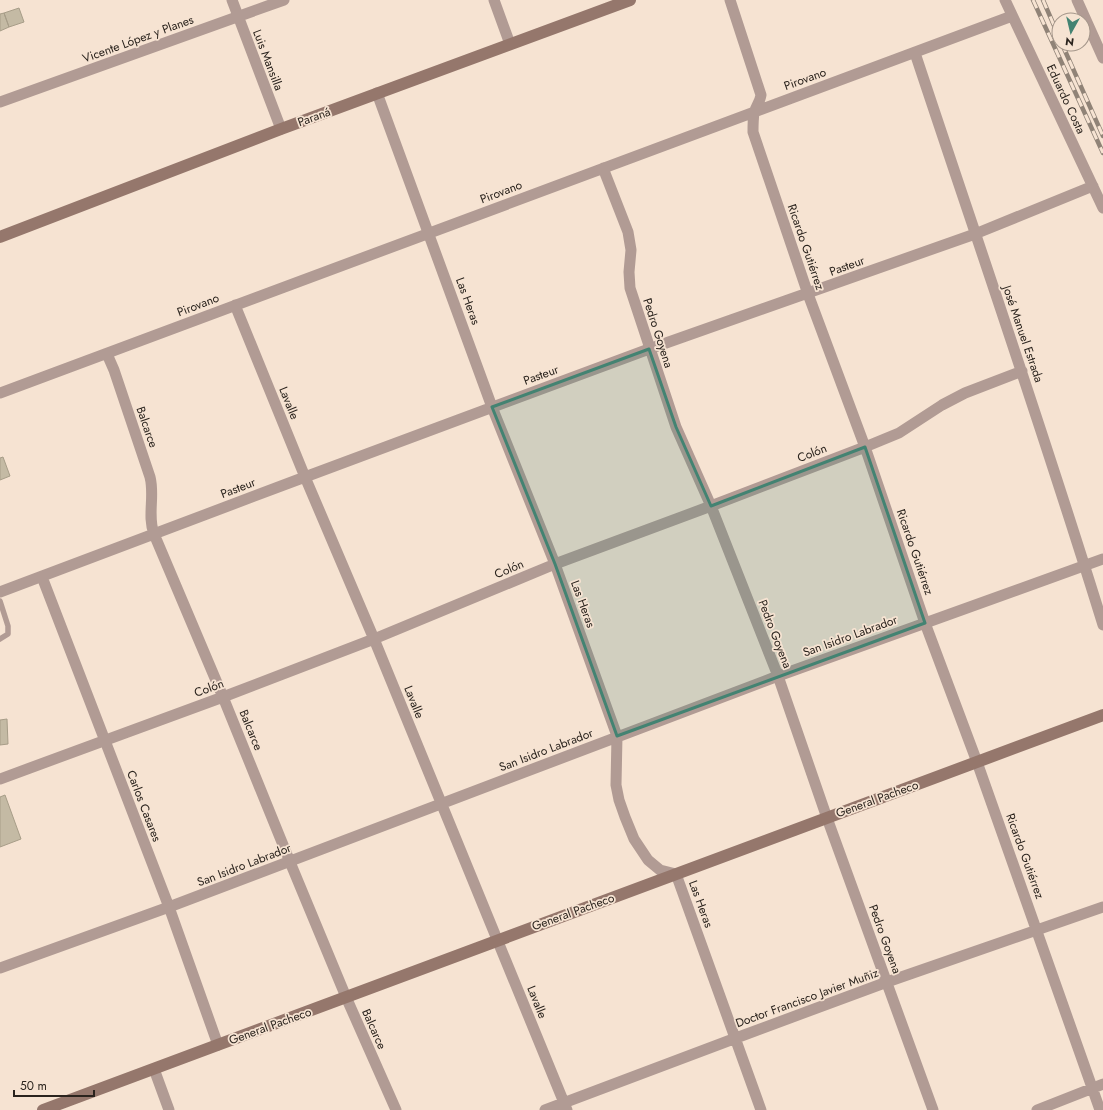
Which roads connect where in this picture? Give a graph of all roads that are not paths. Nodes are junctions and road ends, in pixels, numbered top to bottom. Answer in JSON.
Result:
{"nodes":[{"id":1,"x":232,"y":0,"type":"edge"},
{"id":2,"x":284,"y":0,"type":"edge"},
{"id":3,"x":494,"y":0,"type":"edge"},
{"id":4,"x":630,"y":0,"type":"edge"},
{"id":5,"x":730,"y":0,"type":"edge"},
{"id":6,"x":1005,"y":0,"type":"edge"},
{"id":7,"x":1077,"y":0,"type":"edge"},
{"id":8,"x":1012,"y":16,"type":"junction"},
{"id":9,"x":238,"y":17,"type":"junction"},
{"id":10,"x":510,"y":44,"type":"junction"},
{"id":11,"x":915,"y":53,"type":"junction"},
{"id":12,"x":1103,"y":58,"type":"edge"},
{"id":13,"x":377,"y":93,"type":"junction"},
{"id":14,"x":0,"y":102,"type":"edge"},
{"id":15,"x":755,"y":112,"type":"junction"},
{"id":16,"x":281,"y":129,"type":"junction"},
{"id":17,"x":603,"y":168,"type":"junction"},
{"id":18,"x":1093,"y":186,"type":"junction"},
{"id":19,"x":1103,"y":208,"type":"edge"},
{"id":20,"x":429,"y":233,"type":"junction"},
{"id":21,"x":975,"y":234,"type":"junction"},
{"id":22,"x":0,"y":238,"type":"edge"},
{"id":23,"x":808,"y":294,"type":"junction"},
{"id":24,"x":235,"y":305,"type":"junction"},
{"id":25,"x":649,"y":349,"type":"junction"},
{"id":26,"x":107,"y":354,"type":"junction"},
{"id":27,"x":1022,"y":371,"type":"junction"},
{"id":28,"x":0,"y":393,"type":"edge"},
{"id":29,"x":492,"y":407,"type":"junction"},
{"id":30,"x":865,"y":447,"type":"junction"},
{"id":31,"x":305,"y":477,"type":"junction"},
{"id":32,"x":711,"y":506,"type":"junction"},
{"id":33,"x":154,"y":534,"type":"junction"},
{"id":34,"x":1103,"y":559,"type":"edge"},
{"id":35,"x":555,"y":564,"type":"junction"},
{"id":36,"x":1085,"y":565,"type":"junction"},
{"id":37,"x":42,"y":577,"type":"junction"},
{"id":38,"x":0,"y":592,"type":"edge"},
{"id":39,"x":0,"y":601,"type":"edge"},
{"id":40,"x":925,"y":623,"type":"junction"},
{"id":41,"x":1103,"y":625,"type":"edge"},
{"id":42,"x":0,"y":639,"type":"edge"},
{"id":43,"x":374,"y":639,"type":"junction"},
{"id":44,"x":778,"y":676,"type":"junction"},
{"id":45,"x":224,"y":697,"type":"junction"},
{"id":46,"x":1103,"y":715,"type":"edge"},
{"id":47,"x":617,"y":736,"type":"junction"},
{"id":48,"x":105,"y":740,"type":"junction"},
{"id":49,"x":977,"y":762,"type":"junction"},
{"id":50,"x":0,"y":778,"type":"edge"},
{"id":51,"x":441,"y":804,"type":"junction"},
{"id":52,"x":827,"y":818,"type":"junction"},
{"id":53,"x":290,"y":862,"type":"junction"},
{"id":54,"x":676,"y":874,"type":"junction"},
{"id":55,"x":169,"y":907,"type":"junction"},
{"id":56,"x":1103,"y":907,"type":"edge"},
{"id":57,"x":1038,"y":930,"type":"junction"},
{"id":58,"x":498,"y":940,"type":"junction"},
{"id":59,"x":0,"y":968,"type":"edge"},
{"id":60,"x":887,"y":982,"type":"junction"},
{"id":61,"x":346,"y":997,"type":"junction"},
{"id":62,"x":736,"y":1038,"type":"junction"},
{"id":63,"x":218,"y":1045,"type":"junction"},
{"id":64,"x":154,"y":1069,"type":"junction"},
{"id":65,"x":1103,"y":1084,"type":"edge"},
{"id":66,"x":1092,"y":1088,"type":"junction"},
{"id":67,"x":566,"y":1107,"type":"edge"},
{"id":68,"x":43,"y":1110,"type":"edge"},
{"id":69,"x":169,"y":1110,"type":"edge"},
{"id":70,"x":396,"y":1110,"type":"edge"},
{"id":71,"x":545,"y":1110,"type":"edge"},
{"id":72,"x":761,"y":1110,"type":"edge"},
{"id":73,"x":933,"y":1110,"type":"edge"},
{"id":74,"x":1037,"y":1110,"type":"edge"},
{"id":75,"x":1100,"y":1110,"type":"edge"}],
"edges":[{"from":1,"to":9,"type":"street","name":"Luis Mansilla"},
{"from":2,"to":9,"type":"street","name":"Vicente López y Planes"},
{"from":3,"to":10,"type":"street"},
{"from":4,"to":10,"type":"street","name":"Paraná"},
{"from":5,"to":15,"type":"street","name":"Ricardo Gutiérrez"},
{"from":6,"to":8,"type":"street","name":"Eduardo Costa"},
{"from":7,"to":12,"type":"street"},
{"from":8,"to":11,"type":"street","name":"Pirovano"},
{"from":8,"to":18,"type":"street","name":"Eduardo Costa"},
{"from":9,"to":14,"type":"street","name":"Vicente López y Planes"},
{"from":9,"to":16,"type":"street","name":"Luis Mansilla"},
{"from":10,"to":13,"type":"street","name":"Paraná"},
{"from":11,"to":15,"type":"street","name":"Pirovano"},
{"from":11,"to":21,"type":"street","name":"José Manuel Estrada"},
{"from":13,"to":16,"type":"street","name":"Paraná"},
{"from":13,"to":20,"type":"street","name":"Las Heras"},
{"from":15,"to":17,"type":"street","name":"Pirovano"},
{"from":15,"to":23,"type":"street","name":"Ricardo Gutiérrez"},
{"from":16,"to":22,"type":"street","name":"Paraná"},
{"from":17,"to":20,"type":"street","name":"Pirovano"},
{"from":17,"to":25,"type":"street","name":"Pedro Goyena"},
{"from":18,"to":19,"type":"street","name":"Eduardo Costa"},
{"from":18,"to":21,"type":"street","name":"Pasteur"},
{"from":20,"to":24,"type":"street","name":"Pirovano"},
{"from":20,"to":29,"type":"street","name":"Las Heras"},
{"from":21,"to":23,"type":"street","name":"Pasteur"},
{"from":21,"to":27,"type":"street","name":"José Manuel Estrada"},
{"from":23,"to":25,"type":"street","name":"Pasteur"},
{"from":23,"to":30,"type":"street","name":"Ricardo Gutiérrez"},
{"from":24,"to":26,"type":"street","name":"Pirovano"},
{"from":24,"to":31,"type":"street","name":"Lavalle"},
{"from":25,"to":29,"type":"street","name":"Pasteur"},
{"from":25,"to":32,"type":"street","name":"Pedro Goyena"},
{"from":26,"to":28,"type":"street","name":"Pirovano"},
{"from":26,"to":33,"type":"street","name":"Balcarce"},
{"from":27,"to":30,"type":"street","name":"Colón"},
{"from":27,"to":36,"type":"street","name":"José Manuel Estrada"},
{"from":29,"to":31,"type":"street","name":"Pasteur"},
{"from":29,"to":35,"type":"street","name":"Las Heras"},
{"from":30,"to":32,"type":"street","name":"Colón"},
{"from":30,"to":40,"type":"street","name":"Ricardo Gutiérrez"},
{"from":31,"to":33,"type":"street","name":"Pasteur"},
{"from":31,"to":43,"type":"street","name":"Lavalle"},
{"from":32,"to":35,"type":"street","name":"Colón"},
{"from":32,"to":44,"type":"street","name":"Pedro Goyena"},
{"from":33,"to":37,"type":"street","name":"Pasteur"},
{"from":33,"to":45,"type":"street","name":"Balcarce"},
{"from":34,"to":36,"type":"street","name":"San Isidro Labrador"},
{"from":35,"to":43,"type":"street","name":"Colón"},
{"from":35,"to":47,"type":"street","name":"Las Heras"},
{"from":36,"to":40,"type":"street","name":"San Isidro Labrador"},
{"from":36,"to":41,"type":"street","name":"José Manuel Estrada"},
{"from":37,"to":38,"type":"street","name":"Pasteur"},
{"from":37,"to":48,"type":"street","name":"Carlos Casares"},
{"from":39,"to":42,"type":"lane"},
{"from":40,"to":44,"type":"street","name":"San Isidro Labrador"},
{"from":40,"to":49,"type":"street","name":"Ricardo Gutiérrez"},
{"from":43,"to":45,"type":"street","name":"Colón"},
{"from":43,"to":51,"type":"street","name":"Lavalle"},
{"from":44,"to":47,"type":"street","name":"San Isidro Labrador"},
{"from":44,"to":52,"type":"street","name":"Pedro Goyena"},
{"from":45,"to":48,"type":"street","name":"Colón"},
{"from":45,"to":53,"type":"street","name":"Balcarce"},
{"from":46,"to":49,"type":"street","name":"General Pacheco"},
{"from":47,"to":51,"type":"street","name":"San Isidro Labrador"},
{"from":47,"to":54,"type":"street","name":"Las Heras"},
{"from":48,"to":50,"type":"street","name":"Colón"},
{"from":48,"to":55,"type":"street","name":"Carlos Casares"},
{"from":49,"to":52,"type":"street","name":"General Pacheco"},
{"from":49,"to":57,"type":"street","name":"Ricardo Gutiérrez"},
{"from":51,"to":53,"type":"street","name":"San Isidro Labrador"},
{"from":51,"to":58,"type":"street","name":"Lavalle"},
{"from":52,"to":54,"type":"street","name":"General Pacheco"},
{"from":52,"to":60,"type":"street","name":"Pedro Goyena"},
{"from":53,"to":55,"type":"street","name":"San Isidro Labrador"},
{"from":53,"to":61,"type":"street","name":"Balcarce"},
{"from":54,"to":58,"type":"street","name":"General Pacheco"},
{"from":54,"to":62,"type":"street","name":"Las Heras"},
{"from":55,"to":59,"type":"street","name":"San Isidro Labrador"},
{"from":55,"to":63,"type":"street","name":"Carlos Casares"},
{"from":56,"to":57,"type":"street","name":"Doctor Francisco Javier Muñiz"},
{"from":57,"to":60,"type":"street","name":"Doctor Francisco Javier Muñiz"},
{"from":57,"to":66,"type":"street","name":"Ricardo Gutiérrez"},
{"from":58,"to":61,"type":"street","name":"General Pacheco"},
{"from":58,"to":67,"type":"street","name":"Lavalle"},
{"from":60,"to":62,"type":"street","name":"Doctor Francisco Javier Muñiz"},
{"from":60,"to":73,"type":"street","name":"Pedro Goyena"},
{"from":61,"to":63,"type":"street","name":"General Pacheco"},
{"from":61,"to":70,"type":"street","name":"Balcarce"},
{"from":62,"to":67,"type":"street","name":"Doctor Francisco Javier Muñiz"},
{"from":62,"to":72,"type":"street","name":"Las Heras"},
{"from":63,"to":64,"type":"street","name":"General Pacheco"},
{"from":64,"to":68,"type":"street","name":"General Pacheco"},
{"from":64,"to":69,"type":"street"},
{"from":65,"to":66,"type":"street"},
{"from":66,"to":74,"type":"street"},
{"from":66,"to":75,"type":"street","name":"Ricardo Gutiérrez"},
{"from":67,"to":71,"type":"street","name":"Doctor Francisco Javier Muñiz"}]}
